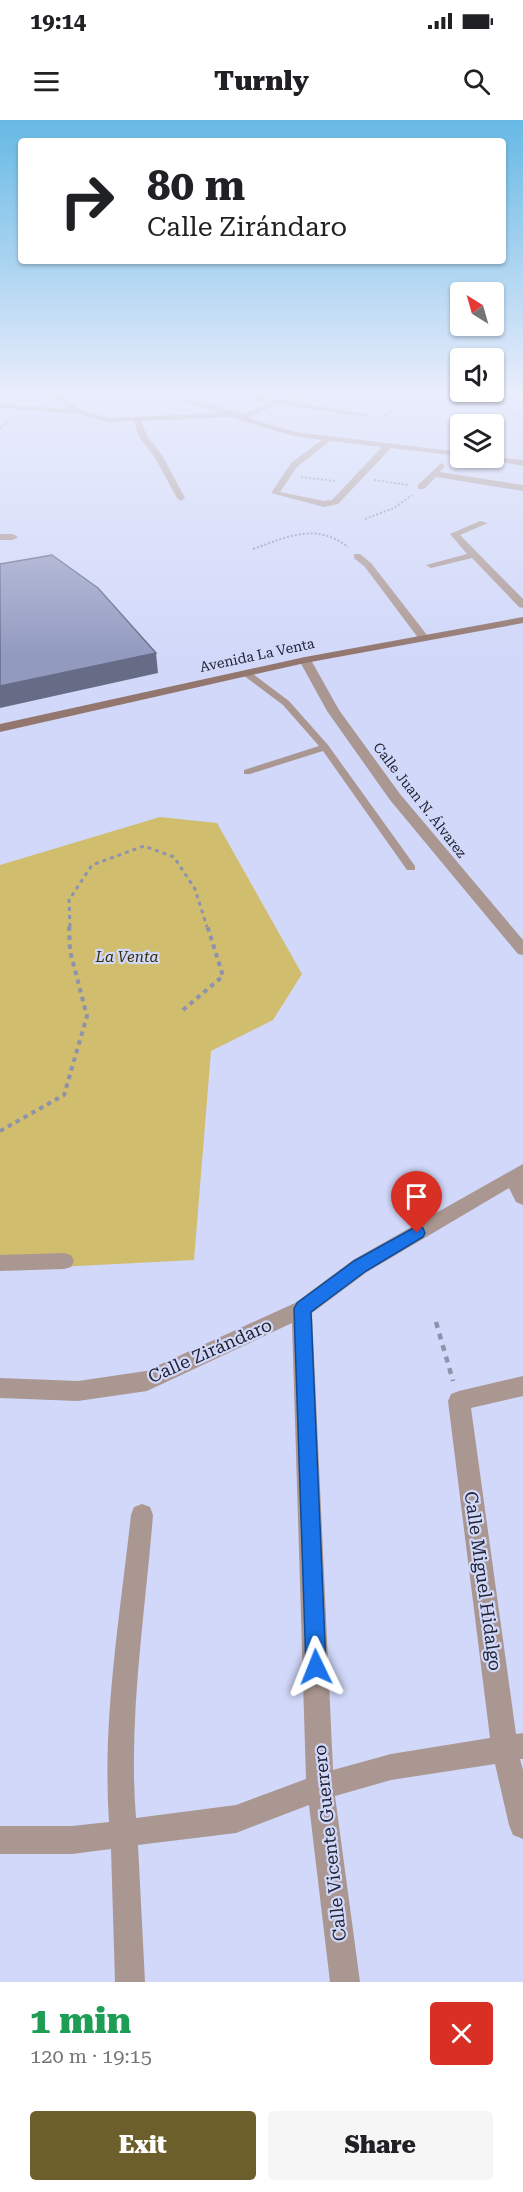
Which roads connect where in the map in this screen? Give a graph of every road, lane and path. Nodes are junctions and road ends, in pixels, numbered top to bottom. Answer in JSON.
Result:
{"nodes":[{"id":1,"x":173,"y":483,"type":"edge"},
{"id":2,"x":281,"y":483,"type":"edge"},
{"id":3,"x":353,"y":483,"type":"edge"},
{"id":4,"x":376,"y":483,"type":"edge"},
{"id":5,"x":425,"y":483,"type":"edge"},
{"id":6,"x":491,"y":483,"type":"edge"},
{"id":7,"x":421,"y":487,"type":"junction"},
{"id":8,"x":523,"y":488,"type":"edge"},
{"id":9,"x":181,"y":498,"type":"dead end"},
{"id":10,"x":365,"y":519,"type":"dead end"},
{"id":11,"x":483,"y":523,"type":"dead end"},
{"id":12,"x":336,"y":536,"type":"dead end"},
{"id":13,"x":0,"y":537,"type":"edge"},
{"id":14,"x":13,"y":537,"type":"dead end"},
{"id":15,"x":253,"y":549,"type":"dead end"},
{"id":16,"x":473,"y":555,"type":"junction"},
{"id":17,"x":357,"y":556,"type":"dead end"},
{"id":18,"x":431,"y":565,"type":"dead end"},
{"id":19,"x":523,"y":605,"type":"edge"},
{"id":20,"x":523,"y":620,"type":"edge"},
{"id":21,"x":423,"y":637,"type":"junction"},
{"id":22,"x":305,"y":660,"type":"junction"},
{"id":23,"x":246,"y":673,"type":"junction"},
{"id":24,"x":0,"y":728,"type":"edge"},
{"id":25,"x":325,"y":747,"type":"junction"},
{"id":26,"x":247,"y":772,"type":"dead end"},
{"id":27,"x":411,"y":868,"type":"dead end"},
{"id":28,"x":523,"y":950,"type":"edge"},
{"id":29,"x":183,"y":1010,"type":"dead end"},
{"id":30,"x":0,"y":1131,"type":"edge"},
{"id":31,"x":518,"y":1174,"type":"edge"},
{"id":32,"x":523,"y":1197,"type":"edge"},
{"id":33,"x":64,"y":1261,"type":"dead end"},
{"id":34,"x":0,"y":1263,"type":"edge"},
{"id":35,"x":302,"y":1309,"type":"junction"},
{"id":36,"x":436,"y":1322,"type":"dead end"},
{"id":37,"x":523,"y":1386,"type":"edge"},
{"id":38,"x":0,"y":1388,"type":"edge"},
{"id":39,"x":459,"y":1401,"type":"junction"},
{"id":40,"x":142,"y":1515,"type":"dead end"},
{"id":41,"x":514,"y":1748,"type":"edge"},
{"id":42,"x":320,"y":1787,"type":"junction"},
{"id":43,"x":523,"y":1825,"type":"edge"},
{"id":44,"x":124,"y":1834,"type":"junction"},
{"id":45,"x":0,"y":1840,"type":"edge"},
{"id":46,"x":130,"y":1982,"type":"edge"},
{"id":47,"x":345,"y":1982,"type":"edge"}],
"edges":[{"from":1,"to":9,"type":"street"},
{"from":2,"to":3,"type":"street"},
{"from":4,"to":7,"type":"path"},
{"from":5,"to":7,"type":"street"},
{"from":6,"to":8,"type":"street"},
{"from":7,"to":10,"type":"path"},
{"from":11,"to":16,"type":"street"},
{"from":12,"to":15,"type":"path"},
{"from":13,"to":14,"type":"street"},
{"from":16,"to":18,"type":"street"},
{"from":16,"to":19,"type":"street"},
{"from":17,"to":21,"type":"street"},
{"from":20,"to":21,"type":"main road","name":"Avenida La Venta"},
{"from":21,"to":22,"type":"main road","name":"Avenida La Venta"},
{"from":22,"to":23,"type":"main road","name":"Avenida La Venta"},
{"from":22,"to":28,"type":"street","name":"Calle Juan N. Álvarez"},
{"from":23,"to":24,"type":"main road","name":"Avenida La Venta"},
{"from":23,"to":25,"type":"lane"},
{"from":25,"to":26,"type":"lane"},
{"from":25,"to":27,"type":"lane"},
{"from":29,"to":30,"type":"path"},
{"from":31,"to":32,"type":"street"},
{"from":31,"to":35,"type":"street","name":"Calle Zirándaro"},
{"from":33,"to":34,"type":"street"},
{"from":35,"to":38,"type":"street","name":"Calle Zirándaro"},
{"from":35,"to":42,"type":"street","name":"Calle Vicente Guerrero"},
{"from":36,"to":39,"type":"path"},
{"from":37,"to":39,"type":"street"},
{"from":39,"to":41,"type":"street","name":"Calle Miguel Hidalgo"},
{"from":40,"to":44,"type":"street"},
{"from":41,"to":42,"type":"street"},
{"from":41,"to":43,"type":"street","name":"Calle Miguel Hidalgo"},
{"from":42,"to":44,"type":"street"},
{"from":42,"to":47,"type":"street","name":"Calle Vicente Guerrero"},
{"from":44,"to":45,"type":"street"},
{"from":44,"to":46,"type":"street"}]}
